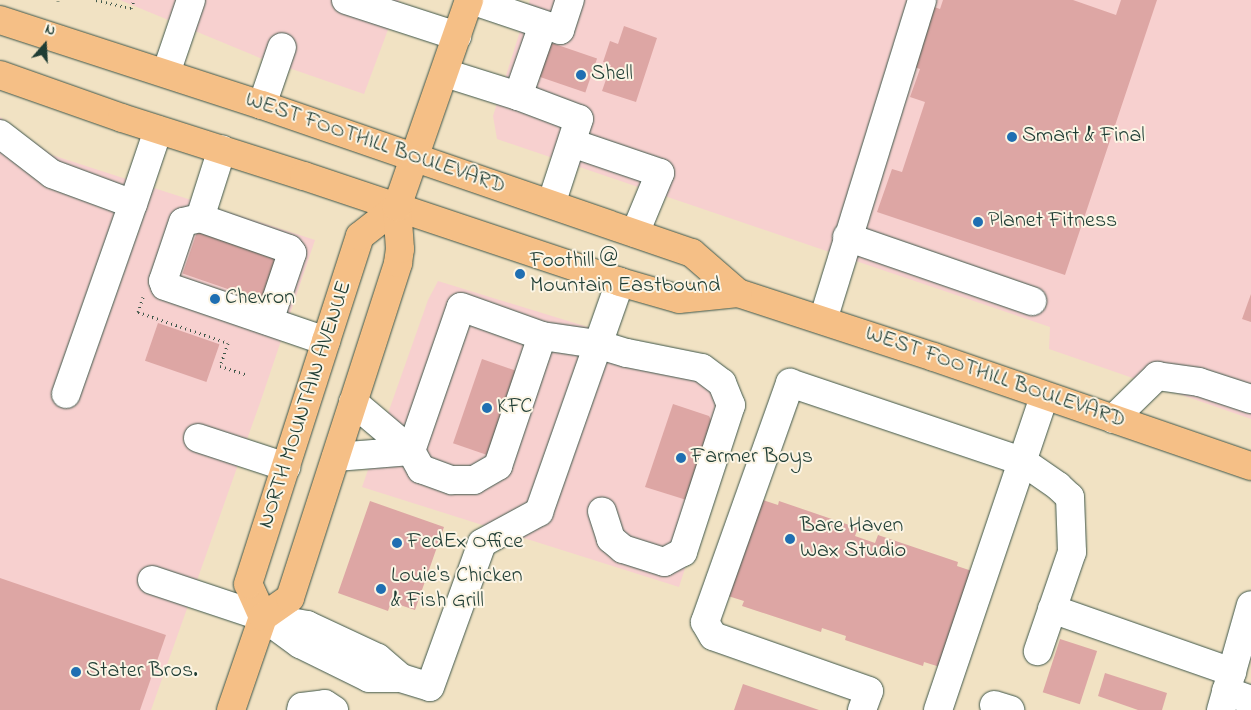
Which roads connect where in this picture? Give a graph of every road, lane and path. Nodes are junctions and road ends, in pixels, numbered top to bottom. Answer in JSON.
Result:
{"nodes":[{"id":1,"x":96,"y":0,"type":"edge"},
{"id":2,"x":134,"y":0,"type":"edge"},
{"id":3,"x":191,"y":0,"type":"edge"},
{"id":4,"x":346,"y":0,"type":"edge"},
{"id":5,"x":470,"y":0,"type":"edge"},
{"id":6,"x":570,"y":0,"type":"edge"},
{"id":7,"x":922,"y":0,"type":"edge"},
{"id":8,"x":0,"y":20,"type":"edge"},
{"id":9,"x":543,"y":25,"type":"junction"},
{"id":10,"x":457,"y":36,"type":"junction"},
{"id":11,"x":282,"y":47,"type":"dead end"},
{"id":12,"x":445,"y":72,"type":"junction"},
{"id":13,"x":166,"y":73,"type":"junction"},
{"id":14,"x":0,"y":75,"type":"edge"},
{"id":15,"x":518,"y":96,"type":"junction"},
{"id":16,"x":262,"y":105,"type":"junction"},
{"id":17,"x":158,"y":130,"type":"junction"},
{"id":18,"x":0,"y":134,"type":"edge"},
{"id":19,"x":572,"y":143,"type":"junction"},
{"id":20,"x":222,"y":150,"type":"junction"},
{"id":21,"x":415,"y":157,"type":"junction"},
{"id":22,"x":133,"y":204,"type":"junction"},
{"id":23,"x":551,"y":204,"type":"junction"},
{"id":24,"x":397,"y":207,"type":"junction"},
{"id":25,"x":200,"y":218,"type":"junction"},
{"id":26,"x":636,"y":233,"type":"junction"},
{"id":27,"x":847,"y":237,"type":"junction"},
{"id":28,"x":620,"y":282,"type":"junction"},
{"id":29,"x":738,"y":293,"type":"junction"},
{"id":30,"x":1032,"y":301,"type":"dead end"},
{"id":31,"x":823,"y":320,"type":"junction"},
{"id":32,"x":269,"y":321,"type":"junction"},
{"id":33,"x":542,"y":336,"type":"junction"},
{"id":34,"x":326,"y":341,"type":"junction"},
{"id":35,"x":597,"y":344,"type":"junction"},
{"id":36,"x":66,"y":394,"type":"dead end"},
{"id":37,"x":1250,"y":395,"type":"edge"},
{"id":38,"x":1044,"y":396,"type":"junction"},
{"id":39,"x":353,"y":402,"type":"junction"},
{"id":40,"x":1113,"y":419,"type":"junction"},
{"id":41,"x":198,"y":438,"type":"dead end"},
{"id":42,"x":411,"y":451,"type":"junction"},
{"id":43,"x":336,"y":457,"type":"junction"},
{"id":44,"x":1022,"y":461,"type":"junction"},
{"id":45,"x":1251,"y":466,"type":"edge"},
{"id":46,"x":286,"y":467,"type":"junction"},
{"id":47,"x":602,"y":511,"type":"dead end"},
{"id":48,"x":152,"y":580,"type":"dead end"},
{"id":49,"x":1251,"y":605,"type":"edge"},
{"id":50,"x":1052,"y":609,"type":"junction"},
{"id":51,"x":263,"y":617,"type":"junction"},
{"id":52,"x":1038,"y":651,"type":"dead end"},
{"id":53,"x":1233,"y":693,"type":"edge"},
{"id":54,"x":231,"y":710,"type":"edge"},
{"id":55,"x":301,"y":710,"type":"edge"},
{"id":56,"x":334,"y":710,"type":"edge"},
{"id":57,"x":862,"y":710,"type":"edge"},
{"id":58,"x":938,"y":710,"type":"edge"}],
"edges":[{"from":1,"to":2,"type":"path"},
{"from":3,"to":13,"type":"lane"},
{"from":4,"to":10,"type":"lane"},
{"from":5,"to":9,"type":"lane"},
{"from":5,"to":10,"type":"main road","name":"NORTH MOUNTAIN AVENUE"},
{"from":6,"to":9,"type":"lane"},
{"from":7,"to":27,"type":"lane"},
{"from":8,"to":13,"type":"main road","name":"WEST FOOTHILL BOULEVARD"},
{"from":9,"to":15,"type":"lane"},
{"from":10,"to":12,"type":"main road","name":"NORTH MOUNTAIN AVENUE"},
{"from":11,"to":16,"type":"lane"},
{"from":12,"to":15,"type":"lane"},
{"from":12,"to":21,"type":"main road","name":"NORTH MOUNTAIN AVENUE"},
{"from":13,"to":16,"type":"main road","name":"WEST FOOTHILL BOULEVARD"},
{"from":14,"to":17,"type":"main road","name":"WEST FOOTHILL BOULEVARD"},
{"from":15,"to":19,"type":"lane"},
{"from":16,"to":21,"type":"main road","name":"WEST FOOTHILL BOULEVARD"},
{"from":17,"to":20,"type":"main road","name":"WEST FOOTHILL BOULEVARD"},
{"from":17,"to":22,"type":"lane"},
{"from":18,"to":22,"type":"lane"},
{"from":19,"to":23,"type":"lane"},
{"from":19,"to":26,"type":"lane"},
{"from":20,"to":24,"type":"main road","name":"WEST FOOTHILL BOULEVARD"},
{"from":20,"to":25,"type":"lane"},
{"from":21,"to":23,"type":"main road","name":"WEST FOOTHILL BOULEVARD"},
{"from":21,"to":24,"type":"main road","name":"NORTH MOUNTAIN AVENUE"},
{"from":22,"to":36,"type":"lane"},
{"from":23,"to":26,"type":"main road","name":"WEST FOOTHILL BOULEVARD"},
{"from":24,"to":28,"type":"main road","name":"WEST FOOTHILL BOULEVARD"},
{"from":24,"to":34,"type":"main road","name":"NORTH MOUNTAIN AVENUE"},
{"from":24,"to":39,"type":"main road","name":"NORTH MOUNTAIN AVENUE"},
{"from":25,"to":32,"type":"lane"},
{"from":25,"to":32,"type":"lane"},
{"from":26,"to":29,"type":"main road","name":"WEST FOOTHILL BOULEVARD"},
{"from":27,"to":30,"type":"lane"},
{"from":27,"to":31,"type":"lane"},
{"from":28,"to":29,"type":"main road","name":"WEST FOOTHILL BOULEVARD"},
{"from":28,"to":35,"type":"lane"},
{"from":29,"to":31,"type":"main road","name":"WEST FOOTHILL BOULEVARD"},
{"from":31,"to":38,"type":"main road","name":"WEST FOOTHILL BOULEVARD"},
{"from":32,"to":34,"type":"lane"},
{"from":33,"to":35,"type":"lane"},
{"from":33,"to":42,"type":"lane"},
{"from":33,"to":42,"type":"lane"},
{"from":34,"to":46,"type":"main road","name":"NORTH MOUNTAIN AVENUE"},
{"from":35,"to":47,"type":"lane"},
{"from":35,"to":51,"type":"lane"},
{"from":37,"to":40,"type":"lane"},
{"from":38,"to":40,"type":"main road","name":"WEST FOOTHILL BOULEVARD"},
{"from":38,"to":44,"type":"lane"},
{"from":39,"to":42,"type":"lane"},
{"from":39,"to":43,"type":"main road","name":"NORTH MOUNTAIN AVENUE"},
{"from":40,"to":45,"type":"main road","name":"WEST FOOTHILL BOULEVARD"},
{"from":41,"to":46,"type":"lane"},
{"from":42,"to":43,"type":"lane"},
{"from":43,"to":51,"type":"main road","name":"NORTH MOUNTAIN AVENUE"},
{"from":44,"to":50,"type":"lane"},
{"from":44,"to":57,"type":"lane"},
{"from":44,"to":58,"type":"lane"},
{"from":46,"to":51,"type":"main road","name":"NORTH MOUNTAIN AVENUE"},
{"from":48,"to":51,"type":"lane"},
{"from":49,"to":53,"type":"lane"},
{"from":50,"to":52,"type":"lane"},
{"from":50,"to":53,"type":"lane"},
{"from":51,"to":54,"type":"main road"},
{"from":55,"to":56,"type":"lane"}]}
